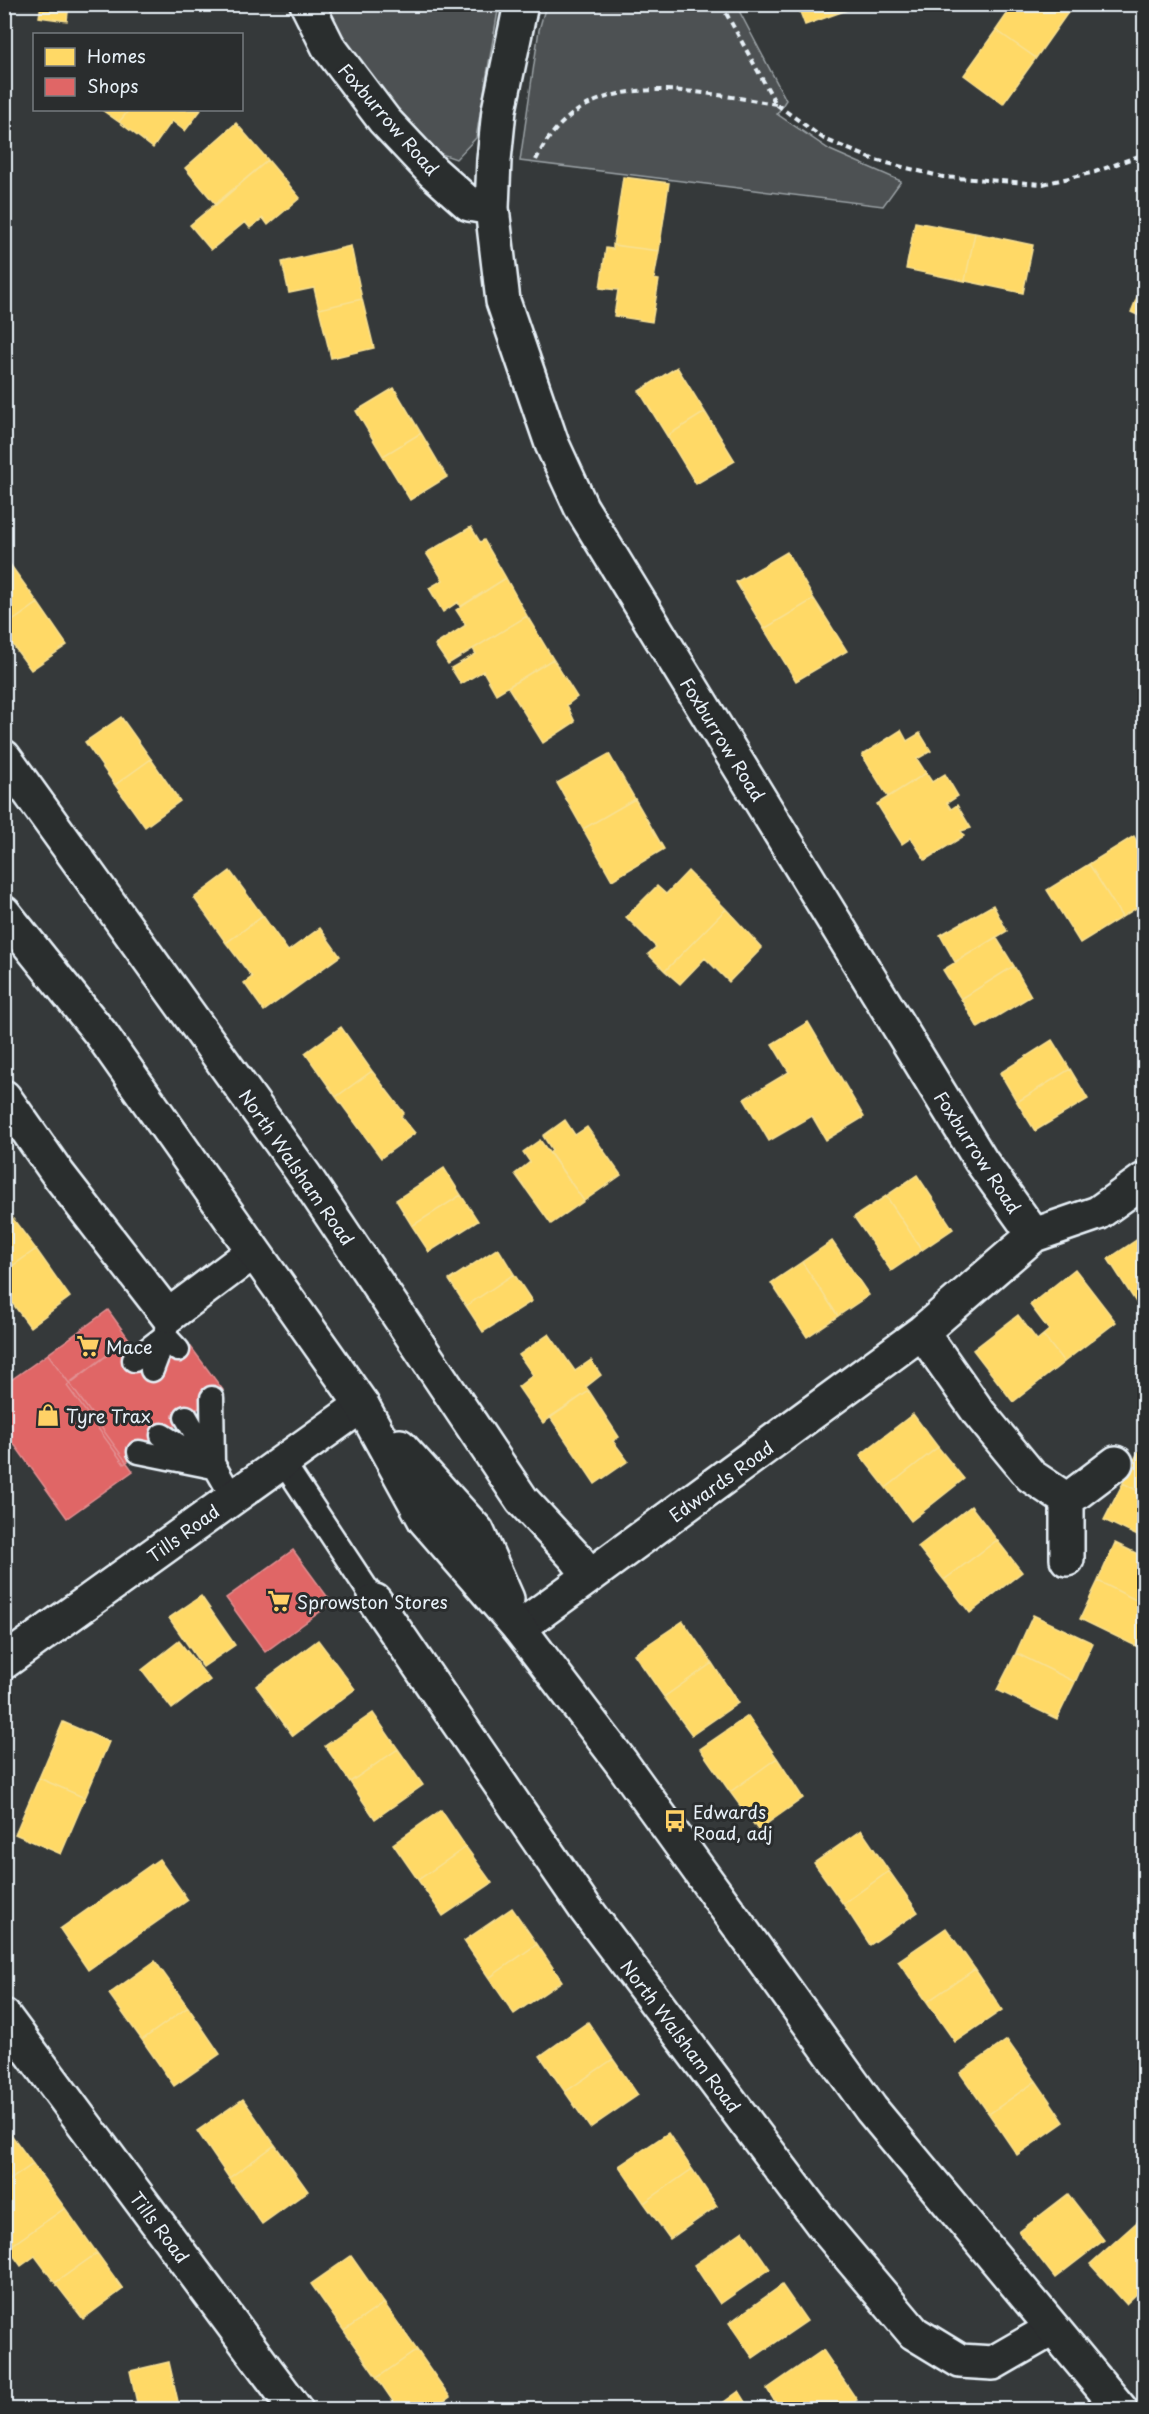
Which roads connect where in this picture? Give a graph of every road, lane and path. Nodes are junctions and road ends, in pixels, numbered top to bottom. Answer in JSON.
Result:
{"nodes":[{"id":1,"x":308,"y":4,"type":"edge"},
{"id":2,"x":521,"y":4,"type":"edge"},
{"id":3,"x":721,"y":4,"type":"edge"},
{"id":4,"x":776,"y":104,"type":"junction"},
{"id":5,"x":1144,"y":154,"type":"edge"},
{"id":6,"x":535,"y":162,"type":"dead end"},
{"id":7,"x":492,"y":208,"type":"junction"},
{"id":8,"x":4,"y":757,"type":"edge"},
{"id":9,"x":4,"y":913,"type":"edge"},
{"id":10,"x":4,"y":1097,"type":"edge"},
{"id":11,"x":1144,"y":1180,"type":"edge"},
{"id":12,"x":1034,"y":1235,"type":"junction"},
{"id":13,"x":253,"y":1252,"type":"junction"},
{"id":14,"x":922,"y":1332,"type":"junction"},
{"id":15,"x":170,"y":1334,"type":"junction"},
{"id":16,"x":143,"y":1365,"type":"dead end"},
{"id":17,"x":212,"y":1398,"type":"dead end"},
{"id":18,"x":362,"y":1405,"type":"junction"},
{"id":19,"x":186,"y":1418,"type":"dead end"},
{"id":20,"x":162,"y":1435,"type":"dead end"},
{"id":21,"x":139,"y":1452,"type":"dead end"},
{"id":22,"x":283,"y":1462,"type":"junction"},
{"id":23,"x":1116,"y":1462,"type":"dead end"},
{"id":24,"x":213,"y":1467,"type":"junction"},
{"id":25,"x":232,"y":1498,"type":"junction"},
{"id":26,"x":1067,"y":1500,"type":"junction"},
{"id":27,"x":1067,"y":1559,"type":"dead end"},
{"id":28,"x":590,"y":1576,"type":"junction"},
{"id":29,"x":375,"y":1601,"type":"joint"},
{"id":30,"x":519,"y":1628,"type":"junction"},
{"id":31,"x":4,"y":1662,"type":"edge"},
{"id":32,"x":4,"y":2016,"type":"edge"},
{"id":33,"x":14,"y":2051,"type":"edge"},
{"id":34,"x":1052,"y":2328,"type":"junction"},
{"id":35,"x":296,"y":2409,"type":"edge"},
{"id":36,"x":1122,"y":2409,"type":"edge"}],
"edges":[{"from":1,"to":7,"type":"street","name":"Foxburrow Road"},
{"from":2,"to":7,"type":"street","name":"Foxburrow Road"},
{"from":3,"to":4,"type":"path"},
{"from":4,"to":5,"type":"path"},
{"from":4,"to":6,"type":"path"},
{"from":7,"to":12,"type":"street","name":"Foxburrow Road"},
{"from":8,"to":28,"type":"street","name":"North Walsham Road"},
{"from":9,"to":13,"type":"street"},
{"from":10,"to":15,"type":"street"},
{"from":11,"to":12,"type":"street","name":"Edwards Road"},
{"from":12,"to":14,"type":"street","name":"Edwards Road"},
{"from":13,"to":15,"type":"street"},
{"from":13,"to":18,"type":"street"},
{"from":14,"to":26,"type":"street"},
{"from":14,"to":28,"type":"street","name":"Edwards Road"},
{"from":15,"to":16,"type":"lane"},
{"from":17,"to":24,"type":"lane"},
{"from":18,"to":22,"type":"street","name":"Tills Road"},
{"from":18,"to":30,"type":"street"},
{"from":19,"to":24,"type":"lane"},
{"from":20,"to":24,"type":"lane"},
{"from":21,"to":24,"type":"lane"},
{"from":22,"to":25,"type":"street","name":"Tills Road"},
{"from":22,"to":29,"type":"lane"},
{"from":23,"to":26,"type":"street"},
{"from":24,"to":25,"type":"lane"},
{"from":25,"to":31,"type":"street","name":"Tills Road"},
{"from":26,"to":27,"type":"street"},
{"from":28,"to":30,"type":"street","name":"Edwards Road"},
{"from":29,"to":34,"type":"street","name":"North Walsham Road"},
{"from":30,"to":34,"type":"street"},
{"from":32,"to":33,"type":"street","name":"Tills Road"},
{"from":33,"to":35,"type":"street","name":"Tills Road"},
{"from":34,"to":36,"type":"street"}]}
